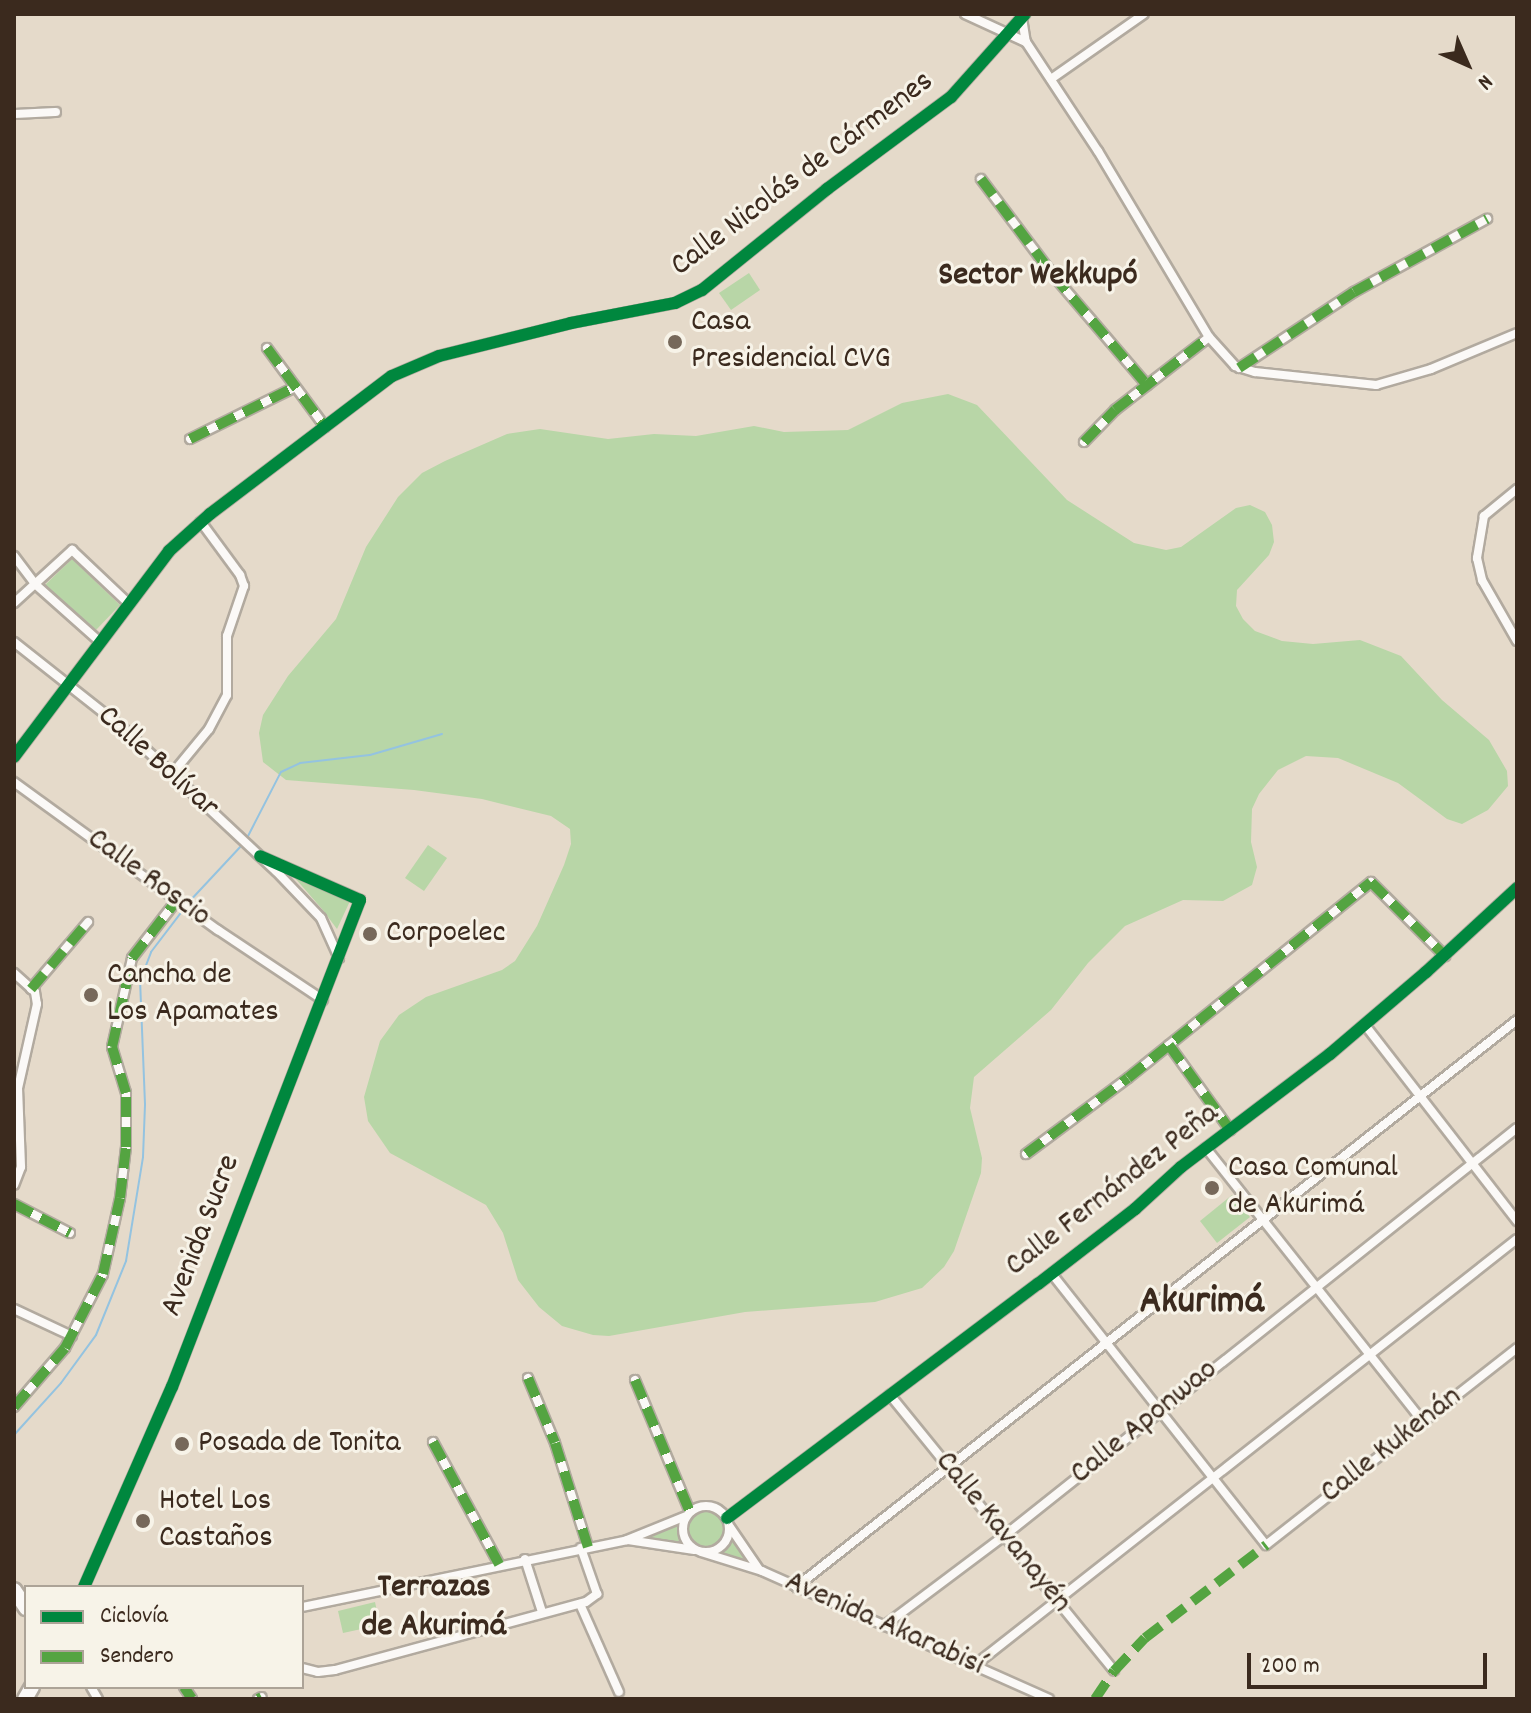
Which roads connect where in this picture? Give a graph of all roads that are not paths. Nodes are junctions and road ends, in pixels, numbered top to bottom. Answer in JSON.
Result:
{"nodes":[{"id":1,"x":965,"y":14,"type":"edge"},
{"id":2,"x":1144,"y":14,"type":"edge"},
{"id":3,"x":1024,"y":16,"type":"edge"},
{"id":4,"x":1006,"y":36,"type":"junction"},
{"id":5,"x":1026,"y":42,"type":"junction"},
{"id":6,"x":1051,"y":79,"type":"junction"},
{"id":7,"x":56,"y":112,"type":"dead end"},
{"id":8,"x":14,"y":114,"type":"edge"},
{"id":9,"x":981,"y":179,"type":"dead end"},
{"id":10,"x":1487,"y":219,"type":"dead end"},
{"id":11,"x":1517,"y":333,"type":"edge"},
{"id":12,"x":1209,"y":337,"type":"junction"},
{"id":13,"x":267,"y":348,"type":"dead end"},
{"id":14,"x":1239,"y":368,"type":"junction"},
{"id":15,"x":1147,"y":385,"type":"junction"},
{"id":16,"x":293,"y":388,"type":"junction"},
{"id":17,"x":325,"y":427,"type":"junction"},
{"id":18,"x":190,"y":439,"type":"dead end"},
{"id":19,"x":1084,"y":442,"type":"dead end"},
{"id":20,"x":1517,"y":489,"type":"edge"},
{"id":21,"x":201,"y":522,"type":"junction"},
{"id":22,"x":14,"y":556,"type":"edge"},
{"id":23,"x":35,"y":584,"type":"junction"},
{"id":24,"x":14,"y":603,"type":"edge"},
{"id":25,"x":128,"y":603,"type":"junction"},
{"id":26,"x":1517,"y":641,"type":"edge"},
{"id":27,"x":14,"y":642,"type":"edge"},
{"id":28,"x":100,"y":642,"type":"junction"},
{"id":29,"x":69,"y":685,"type":"junction"},
{"id":30,"x":14,"y":757,"type":"edge"},
{"id":31,"x":172,"y":774,"type":"junction"},
{"id":32,"x":14,"y":782,"type":"edge"},
{"id":33,"x":260,"y":856,"type":"junction"},
{"id":34,"x":1516,"y":893,"type":"edge"},
{"id":35,"x":360,"y":900,"type":"joint"},
{"id":36,"x":183,"y":904,"type":"junction"},
{"id":37,"x":88,"y":922,"type":"dead end"},
{"id":38,"x":1445,"y":956,"type":"junction"},
{"id":39,"x":339,"y":958,"type":"junction"},
{"id":40,"x":14,"y":973,"type":"edge"},
{"id":41,"x":31,"y":989,"type":"junction"},
{"id":42,"x":323,"y":1000,"type":"junction"},
{"id":43,"x":1517,"y":1020,"type":"edge"},
{"id":44,"x":1365,"y":1025,"type":"junction"},
{"id":45,"x":1169,"y":1045,"type":"junction"},
{"id":46,"x":1418,"y":1095,"type":"junction"},
{"id":47,"x":1517,"y":1128,"type":"edge"},
{"id":48,"x":1230,"y":1130,"type":"junction"},
{"id":49,"x":1206,"y":1148,"type":"junction"},
{"id":50,"x":1026,"y":1154,"type":"dead end"},
{"id":51,"x":1471,"y":1163,"type":"junction"},
{"id":52,"x":14,"y":1185,"type":"edge"},
{"id":53,"x":14,"y":1204,"type":"edge"},
{"id":54,"x":1261,"y":1218,"type":"junction"},
{"id":55,"x":1517,"y":1221,"type":"edge"},
{"id":56,"x":70,"y":1233,"type":"dead end"},
{"id":57,"x":1517,"y":1239,"type":"edge"},
{"id":58,"x":1052,"y":1274,"type":"junction"},
{"id":59,"x":1316,"y":1288,"type":"junction"},
{"id":60,"x":14,"y":1309,"type":"edge"},
{"id":61,"x":72,"y":1336,"type":"junction"},
{"id":62,"x":1105,"y":1342,"type":"junction"},
{"id":63,"x":1517,"y":1348,"type":"edge"},
{"id":64,"x":1370,"y":1355,"type":"junction"},
{"id":65,"x":528,"y":1378,"type":"dead end"},
{"id":66,"x":635,"y":1380,"type":"dead end"},
{"id":67,"x":890,"y":1395,"type":"junction"},
{"id":68,"x":14,"y":1407,"type":"edge"},
{"id":69,"x":1159,"y":1410,"type":"junction"},
{"id":70,"x":1422,"y":1421,"type":"junction"},
{"id":71,"x":433,"y":1442,"type":"dead end"},
{"id":72,"x":949,"y":1468,"type":"junction"},
{"id":73,"x":1213,"y":1478,"type":"junction"},
{"id":74,"x":688,"y":1514,"type":"junction"},
{"id":75,"x":728,"y":1521,"type":"junction"},
{"id":76,"x":1004,"y":1536,"type":"junction"},
{"id":77,"x":627,"y":1540,"type":"junction"},
{"id":78,"x":584,"y":1548,"type":"junction"},
{"id":79,"x":699,"y":1551,"type":"junction"},
{"id":80,"x":525,"y":1559,"type":"junction"},
{"id":81,"x":499,"y":1564,"type":"junction"},
{"id":82,"x":762,"y":1571,"type":"junction"},
{"id":83,"x":85,"y":1585,"type":"edge"},
{"id":84,"x":796,"y":1587,"type":"junction"},
{"id":85,"x":1057,"y":1601,"type":"junction"},
{"id":86,"x":580,"y":1604,"type":"junction"},
{"id":87,"x":304,"y":1607,"type":"edge"},
{"id":88,"x":542,"y":1612,"type":"junction"},
{"id":89,"x":884,"y":1626,"type":"junction"},
{"id":90,"x":975,"y":1665,"type":"junction"},
{"id":91,"x":304,"y":1668,"type":"edge"},
{"id":92,"x":1114,"y":1671,"type":"dead end"},
{"id":93,"x":619,"y":1692,"type":"dead end"},
{"id":94,"x":1049,"y":1699,"type":"edge"}],
"edges":[{"from":1,"to":4,"type":"street"},
{"from":2,"to":6,"type":"street"},
{"from":3,"to":4,"type":"street","name":"Calle Nicolás de Cármenes"},
{"from":3,"to":5,"type":"street"},
{"from":4,"to":5,"type":"street"},
{"from":4,"to":17,"type":"street","name":"Calle Nicolás de Cármenes"},
{"from":5,"to":6,"type":"street"},
{"from":6,"to":12,"type":"street"},
{"from":7,"to":8,"type":"street"},
{"from":9,"to":15,"type":"street"},
{"from":10,"to":14,"type":"street"},
{"from":11,"to":14,"type":"street"},
{"from":12,"to":14,"type":"street"},
{"from":12,"to":15,"type":"street"},
{"from":13,"to":16,"type":"street"},
{"from":15,"to":19,"type":"street"},
{"from":16,"to":17,"type":"street"},
{"from":16,"to":18,"type":"street"},
{"from":17,"to":21,"type":"street","name":"Calle Nicolás de Cármenes"},
{"from":20,"to":26,"type":"street"},
{"from":21,"to":25,"type":"street","name":"Calle Nicolás de Cármenes"},
{"from":21,"to":31,"type":"street"},
{"from":22,"to":23,"type":"street"},
{"from":23,"to":24,"type":"street"},
{"from":23,"to":25,"type":"street"},
{"from":23,"to":28,"type":"street"},
{"from":25,"to":28,"type":"street","name":"Calle Nicolás de Cármenes"},
{"from":27,"to":29,"type":"street","name":"Calle Bolívar"},
{"from":28,"to":29,"type":"street","name":"Calle Nicolás de Cármenes"},
{"from":29,"to":30,"type":"street","name":"Calle Nicolás de Cármenes"},
{"from":29,"to":31,"type":"street","name":"Calle Bolívar"},
{"from":31,"to":33,"type":"street","name":"Calle Bolívar"},
{"from":32,"to":36,"type":"street","name":"Calle Roscio"},
{"from":33,"to":35,"type":"street","name":"Calle Bolívar"},
{"from":33,"to":39,"type":"street","name":"Calle Bolívar"},
{"from":34,"to":38,"type":"street","name":"Calle Fernández Peña"},
{"from":35,"to":39,"type":"street","name":"Avenida Sucre"},
{"from":36,"to":42,"type":"street","name":"Calle Roscio"},
{"from":36,"to":61,"type":"street"},
{"from":37,"to":41,"type":"street"},
{"from":38,"to":44,"type":"street","name":"Calle Fernández Peña"},
{"from":38,"to":45,"type":"street"},
{"from":39,"to":42,"type":"street","name":"Avenida Sucre"},
{"from":40,"to":41,"type":"street"},
{"from":41,"to":52,"type":"street"},
{"from":42,"to":83,"type":"street","name":"Avenida Sucre"},
{"from":43,"to":46,"type":"street"},
{"from":44,"to":46,"type":"street"},
{"from":44,"to":48,"type":"street","name":"Calle Fernández Peña"},
{"from":45,"to":48,"type":"street"},
{"from":45,"to":50,"type":"street"},
{"from":46,"to":51,"type":"street"},
{"from":46,"to":54,"type":"street"},
{"from":47,"to":51,"type":"street","name":"Calle Aponwao"},
{"from":48,"to":49,"type":"street","name":"Calle Fernández Peña"},
{"from":49,"to":54,"type":"street"},
{"from":49,"to":58,"type":"street","name":"Calle Fernández Peña"},
{"from":51,"to":55,"type":"street"},
{"from":51,"to":59,"type":"street","name":"Calle Aponwao"},
{"from":53,"to":56,"type":"street"},
{"from":54,"to":59,"type":"street"},
{"from":54,"to":62,"type":"street"},
{"from":57,"to":64,"type":"street"},
{"from":58,"to":62,"type":"street"},
{"from":58,"to":67,"type":"street","name":"Calle Fernández Peña"},
{"from":59,"to":64,"type":"street"},
{"from":59,"to":69,"type":"street","name":"Calle Aponwao"},
{"from":60,"to":61,"type":"street"},
{"from":61,"to":68,"type":"street"},
{"from":62,"to":69,"type":"street"},
{"from":62,"to":72,"type":"street"},
{"from":63,"to":70,"type":"street","name":"Calle Kukenán"},
{"from":64,"to":70,"type":"street"},
{"from":64,"to":73,"type":"street"},
{"from":65,"to":78,"type":"street"},
{"from":66,"to":74,"type":"street"},
{"from":67,"to":72,"type":"street","name":"Calle Kavanayén"},
{"from":67,"to":75,"type":"street","name":"Calle Fernández Peña"},
{"from":69,"to":73,"type":"street"},
{"from":69,"to":76,"type":"street","name":"Calle Aponwao"},
{"from":70,"to":73,"type":"street","name":"Calle Kukenán"},
{"from":71,"to":81,"type":"street"},
{"from":72,"to":76,"type":"street","name":"Calle Kavanayén"},
{"from":72,"to":84,"type":"street"},
{"from":73,"to":85,"type":"street"},
{"from":74,"to":75,"type":"street"},
{"from":74,"to":77,"type":"street","name":"Avenida Akarabisí"},
{"from":74,"to":79,"type":"street"},
{"from":75,"to":79,"type":"street"},
{"from":75,"to":82,"type":"street","name":"Avenida Akarabisí"},
{"from":76,"to":85,"type":"street","name":"Calle Kavanayén"},
{"from":76,"to":89,"type":"street","name":"Calle Aponwao"},
{"from":77,"to":78,"type":"street","name":"Avenida Akarabisí"},
{"from":77,"to":79,"type":"street","name":"Avenida Akarabisí"},
{"from":78,"to":80,"type":"street","name":"Avenida Akarabisí"},
{"from":78,"to":86,"type":"street"},
{"from":79,"to":82,"type":"street","name":"Avenida Akarabisí"},
{"from":80,"to":81,"type":"street","name":"Avenida Akarabisí"},
{"from":80,"to":88,"type":"street"},
{"from":81,"to":87,"type":"street","name":"Avenida Akarabisí"},
{"from":82,"to":84,"type":"street","name":"Avenida Akarabisí"},
{"from":84,"to":89,"type":"street","name":"Avenida Akarabisí"},
{"from":85,"to":90,"type":"street"},
{"from":85,"to":92,"type":"street","name":"Calle Kavanayén"},
{"from":86,"to":88,"type":"street"},
{"from":86,"to":93,"type":"street"},
{"from":88,"to":91,"type":"street"},
{"from":89,"to":90,"type":"street","name":"Avenida Akarabisí"},
{"from":90,"to":94,"type":"street","name":"Avenida Akarabisí"}]}
